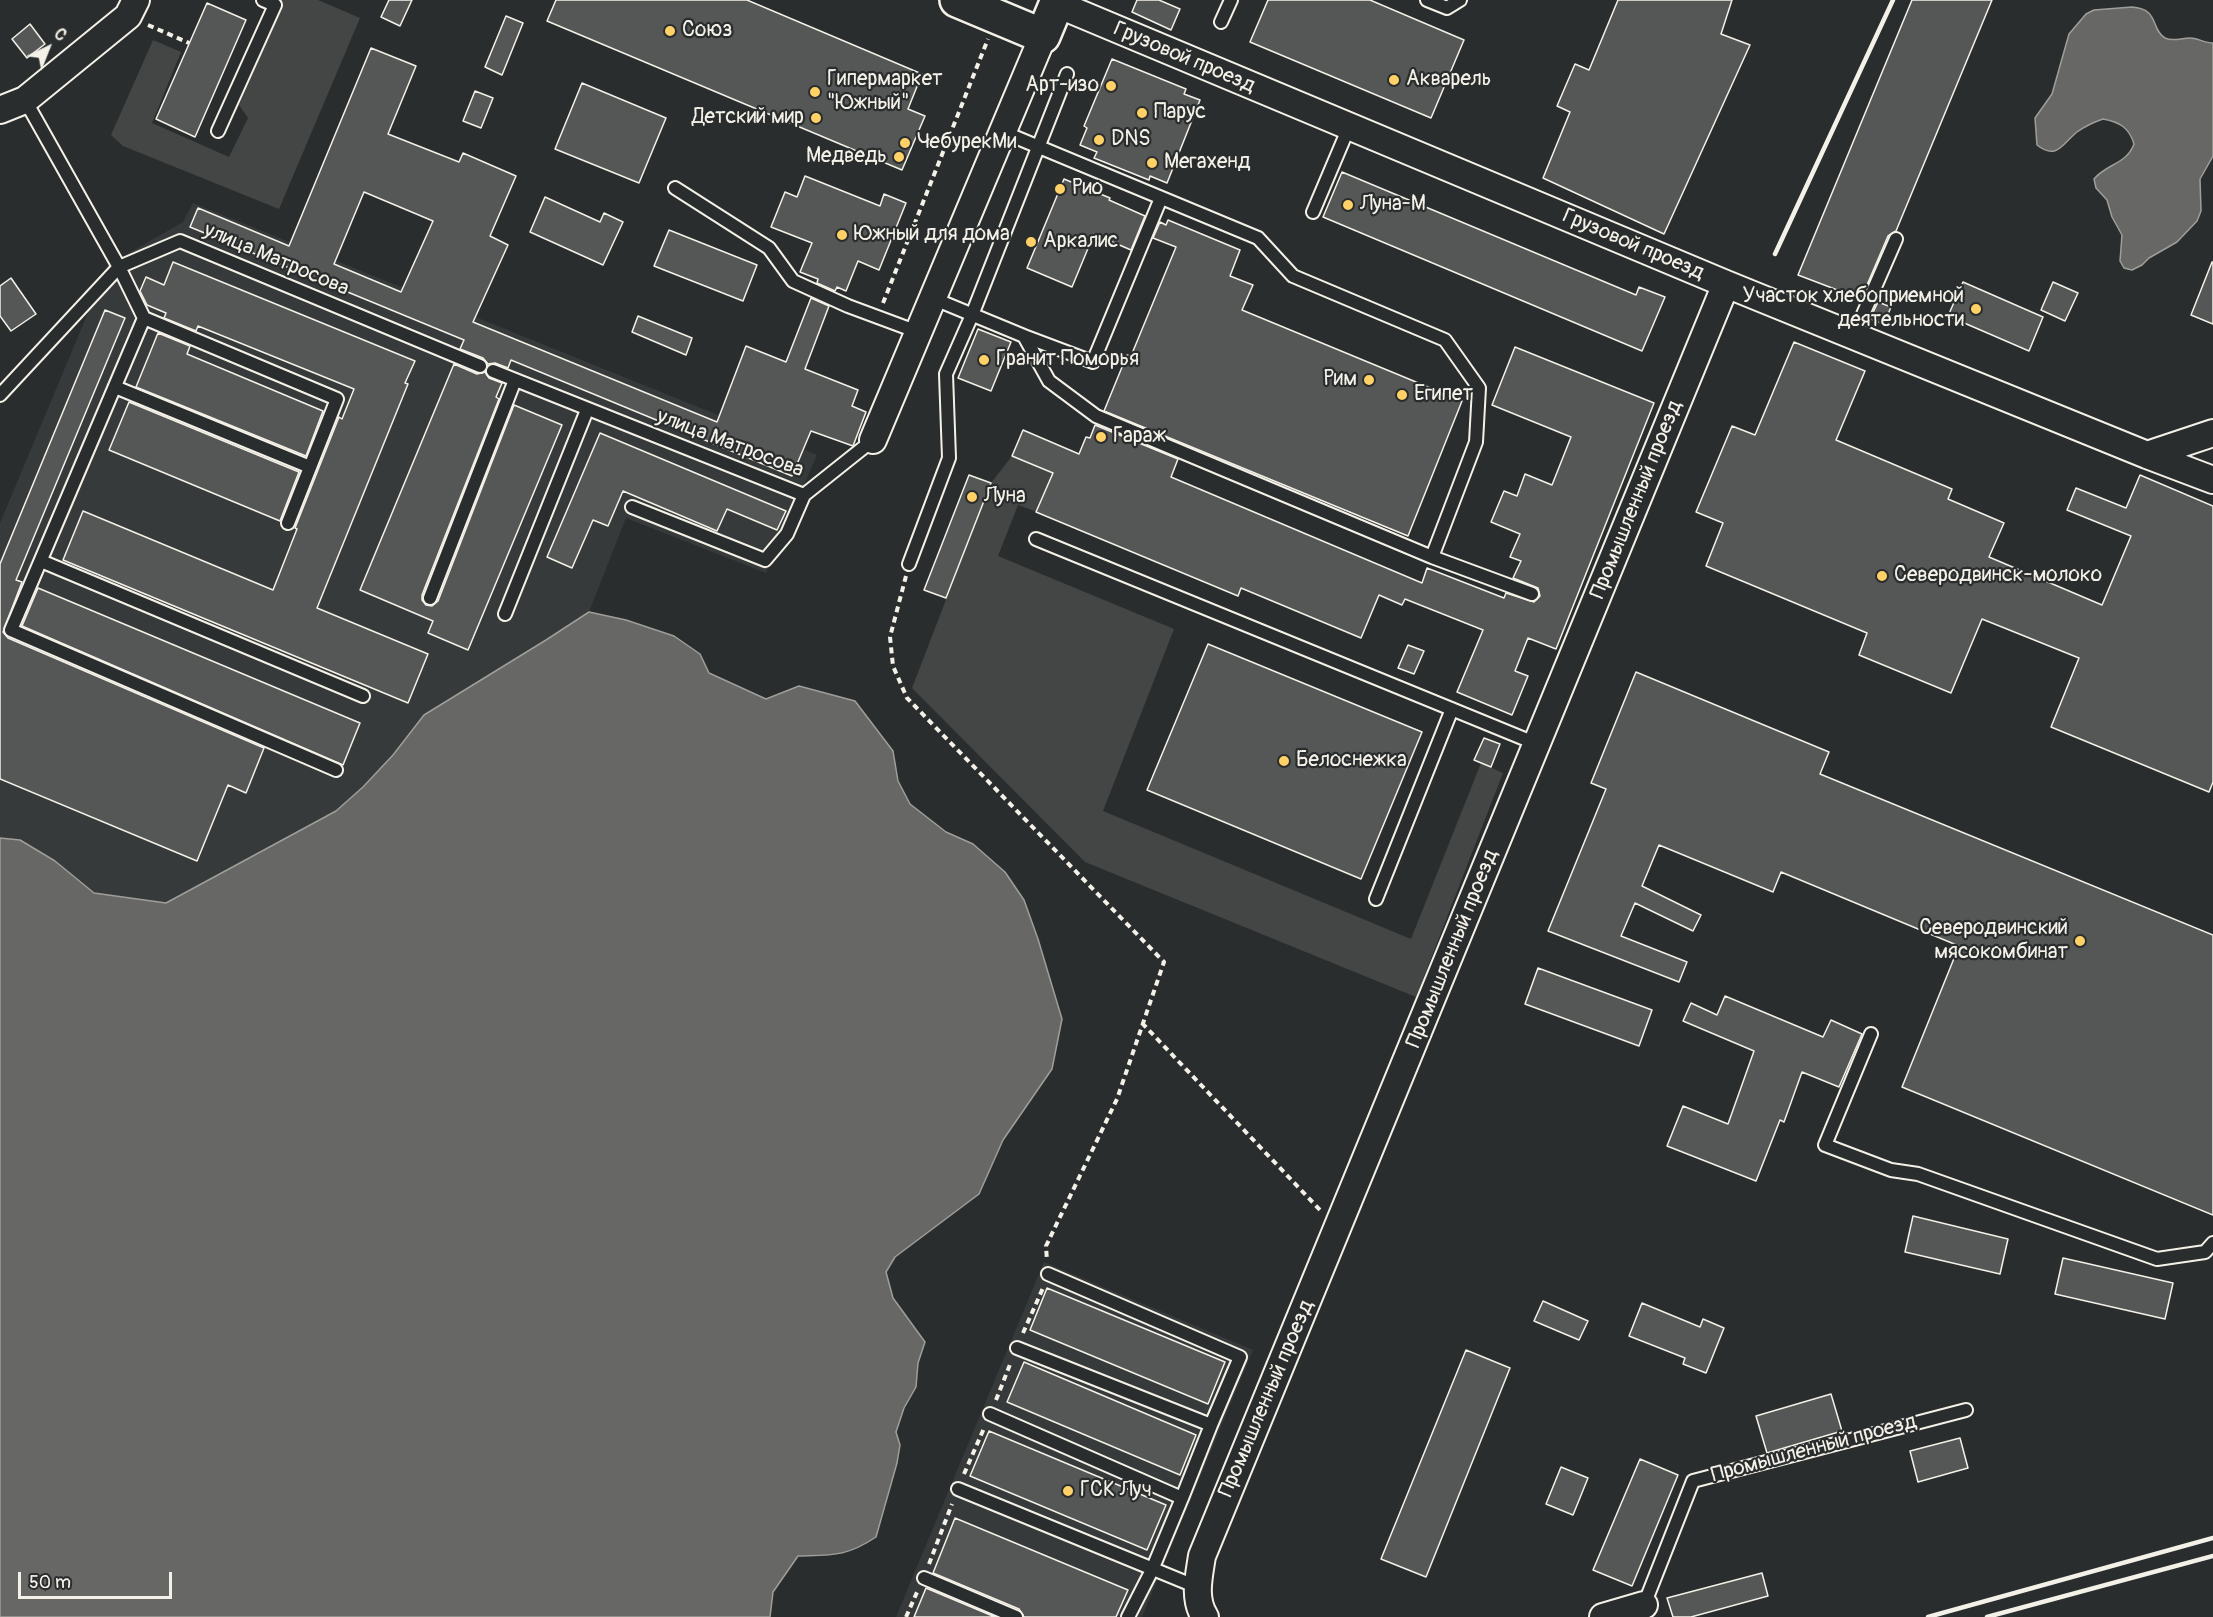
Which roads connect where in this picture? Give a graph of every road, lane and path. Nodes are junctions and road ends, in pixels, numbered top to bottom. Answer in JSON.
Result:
{"nodes":[{"id":1,"x":263,"y":0,"type":"edge"},
{"id":2,"x":957,"y":0,"type":"edge"},
{"id":3,"x":1231,"y":0,"type":"edge"},
{"id":4,"x":1426,"y":0,"type":"edge"},
{"id":5,"x":1460,"y":0,"type":"edge"},
{"id":6,"x":1058,"y":2,"type":"edge"},
{"id":7,"x":132,"y":8,"type":"edge"},
{"id":8,"x":1221,"y":22,"type":"dead end"},
{"id":9,"x":1043,"y":36,"type":"junction"},
{"id":10,"x":988,"y":39,"type":"dead end"},
{"id":11,"x":189,"y":43,"type":"dead end"},
{"id":12,"x":1067,"y":74,"type":"dead end"},
{"id":13,"x":25,"y":100,"type":"junction"},
{"id":14,"x":0,"y":111,"type":"edge"},
{"id":15,"x":1349,"y":127,"type":"junction"},
{"id":16,"x":218,"y":132,"type":"dead end"},
{"id":17,"x":1003,"y":132,"type":"junction"},
{"id":18,"x":1037,"y":147,"type":"junction"},
{"id":19,"x":675,"y":188,"type":"dead end"},
{"id":20,"x":1161,"y":198,"type":"junction"},
{"id":21,"x":1313,"y":212,"type":"dead end"},
{"id":22,"x":1896,"y":239,"type":"dead end"},
{"id":23,"x":119,"y":267,"type":"junction"},
{"id":24,"x":1726,"y":284,"type":"junction"},
{"id":25,"x":932,"y":298,"type":"junction"},
{"id":26,"x":972,"y":315,"type":"junction"},
{"id":27,"x":878,"y":317,"type":"junction"},
{"id":28,"x":144,"y":318,"type":"junction"},
{"id":29,"x":918,"y":332,"type":"junction"},
{"id":30,"x":1854,"y":335,"type":"junction"},
{"id":31,"x":1024,"y":336,"type":"junction"},
{"id":32,"x":480,"y":366,"type":"dead end"},
{"id":33,"x":493,"y":371,"type":"dead end"},
{"id":34,"x":515,"y":380,"type":"junction"},
{"id":35,"x":115,"y":387,"type":"junction"},
{"id":36,"x":0,"y":395,"type":"edge"},
{"id":37,"x":587,"y":410,"type":"junction"},
{"id":38,"x":2207,"y":439,"type":"edge"},
{"id":39,"x":873,"y":440,"type":"joint"},
{"id":40,"x":2147,"y":455,"type":"junction"},
{"id":41,"x":310,"y":468,"type":"junction"},
{"id":42,"x":2213,"y":480,"type":"edge"},
{"id":43,"x":804,"y":495,"type":"junction"},
{"id":44,"x":632,"y":507,"type":"dead end"},
{"id":45,"x":288,"y":523,"type":"dead end"},
{"id":46,"x":1036,"y":539,"type":"dead end"},
{"id":47,"x":1432,"y":557,"type":"junction"},
{"id":48,"x":41,"y":561,"type":"junction"},
{"id":49,"x":909,"y":564,"type":"joint"},
{"id":50,"x":1532,"y":594,"type":"dead end"},
{"id":51,"x":430,"y":598,"type":"dead end"},
{"id":52,"x":505,"y":614,"type":"dead end"},
{"id":53,"x":363,"y":696,"type":"dead end"},
{"id":54,"x":1452,"y":709,"type":"junction"},
{"id":55,"x":1537,"y":744,"type":"junction"},
{"id":56,"x":336,"y":770,"type":"dead end"},
{"id":57,"x":1376,"y":899,"type":"dead end"},
{"id":58,"x":1142,"y":1023,"type":"junction"},
{"id":59,"x":1871,"y":1034,"type":"dead end"},
{"id":60,"x":1338,"y":1229,"type":"junction"},
{"id":61,"x":2213,"y":1243,"type":"edge"},
{"id":62,"x":1048,"y":1274,"type":"junction"},
{"id":63,"x":1017,"y":1348,"type":"junction"},
{"id":64,"x":1966,"y":1410,"type":"dead end"},
{"id":65,"x":990,"y":1414,"type":"junction"},
{"id":66,"x":1211,"y":1425,"type":"junction"},
{"id":67,"x":958,"y":1489,"type":"junction"},
{"id":68,"x":1182,"y":1498,"type":"junction"},
{"id":69,"x":1152,"y":1570,"type":"junction"},
{"id":70,"x":924,"y":1578,"type":"junction"},
{"id":71,"x":1197,"y":1587,"type":"junction"},
{"id":72,"x":1644,"y":1605,"type":"joint"},
{"id":73,"x":906,"y":1617,"type":"edge"},
{"id":74,"x":1016,"y":1617,"type":"edge"},
{"id":75,"x":1128,"y":1617,"type":"edge"},
{"id":76,"x":1205,"y":1617,"type":"edge"},
{"id":77,"x":1602,"y":1617,"type":"edge"}],
"edges":[{"from":1,"to":16,"type":"lane"},
{"from":2,"to":9,"type":"main road"},
{"from":3,"to":8,"type":"lane"},
{"from":4,"to":5,"type":"lane"},
{"from":6,"to":9,"type":"main road"},
{"from":6,"to":15,"type":"street","name":"Грузовой проезд"},
{"from":7,"to":11,"type":"path"},
{"from":7,"to":13,"type":"street"},
{"from":9,"to":17,"type":"street"},
{"from":10,"to":27,"type":"path"},
{"from":12,"to":18,"type":"lane"},
{"from":13,"to":14,"type":"street"},
{"from":13,"to":23,"type":"lane"},
{"from":15,"to":21,"type":"lane"},
{"from":15,"to":24,"type":"street","name":"Грузовой проезд"},
{"from":17,"to":18,"type":"lane"},
{"from":17,"to":25,"type":"street"},
{"from":18,"to":20,"type":"lane"},
{"from":18,"to":26,"type":"lane"},
{"from":19,"to":27,"type":"lane"},
{"from":20,"to":31,"type":"lane"},
{"from":20,"to":47,"type":"lane"},
{"from":22,"to":30,"type":"lane"},
{"from":23,"to":28,"type":"lane"},
{"from":23,"to":32,"type":"lane","name":"улица Матросова"},
{"from":23,"to":36,"type":"lane","name":"улица Матросова"},
{"from":24,"to":30,"type":"street","name":"Грузовой проезд"},
{"from":24,"to":55,"type":"street","name":"Промышленный проезд"},
{"from":25,"to":26,"type":"lane"},
{"from":25,"to":29,"type":"street"},
{"from":26,"to":31,"type":"lane"},
{"from":26,"to":49,"type":"lane"},
{"from":27,"to":29,"type":"lane"},
{"from":28,"to":35,"type":"lane"},
{"from":28,"to":41,"type":"lane"},
{"from":29,"to":39,"type":"street"},
{"from":30,"to":40,"type":"street","name":"Грузовой проезд"},
{"from":31,"to":47,"type":"lane"},
{"from":33,"to":34,"type":"lane","name":"улица Матросова"},
{"from":34,"to":37,"type":"lane","name":"улица Матросова"},
{"from":34,"to":51,"type":"lane"},
{"from":35,"to":41,"type":"lane"},
{"from":35,"to":48,"type":"lane"},
{"from":37,"to":43,"type":"lane","name":"улица Матросова"},
{"from":37,"to":52,"type":"lane"},
{"from":38,"to":40,"type":"street"},
{"from":39,"to":43,"type":"lane","name":"улица Матросова"},
{"from":40,"to":42,"type":"street","name":"Грузовой проезд"},
{"from":41,"to":45,"type":"lane"},
{"from":43,"to":44,"type":"lane"},
{"from":46,"to":54,"type":"lane"},
{"from":47,"to":50,"type":"lane"},
{"from":48,"to":53,"type":"lane"},
{"from":48,"to":56,"type":"lane"},
{"from":49,"to":58,"type":"path"},
{"from":54,"to":55,"type":"lane"},
{"from":54,"to":57,"type":"lane"},
{"from":55,"to":60,"type":"street","name":"Промышленный проезд"},
{"from":58,"to":60,"type":"path"},
{"from":58,"to":62,"type":"path"},
{"from":59,"to":61,"type":"lane"},
{"from":60,"to":71,"type":"street","name":"Промышленный проезд"},
{"from":62,"to":63,"type":"path"},
{"from":62,"to":66,"type":"lane"},
{"from":63,"to":65,"type":"path"},
{"from":63,"to":66,"type":"lane"},
{"from":64,"to":72,"type":"lane","name":"Промышленный проезд"},
{"from":65,"to":67,"type":"path"},
{"from":65,"to":68,"type":"lane"},
{"from":66,"to":68,"type":"lane"},
{"from":67,"to":69,"type":"lane"},
{"from":67,"to":70,"type":"path"},
{"from":68,"to":69,"type":"lane"},
{"from":69,"to":71,"type":"lane"},
{"from":69,"to":75,"type":"lane"},
{"from":70,"to":73,"type":"path"},
{"from":70,"to":74,"type":"lane"},
{"from":71,"to":76,"type":"street","name":"Промышленный проезд"},
{"from":72,"to":77,"type":"street","name":"Промышленный проезд"}]}
